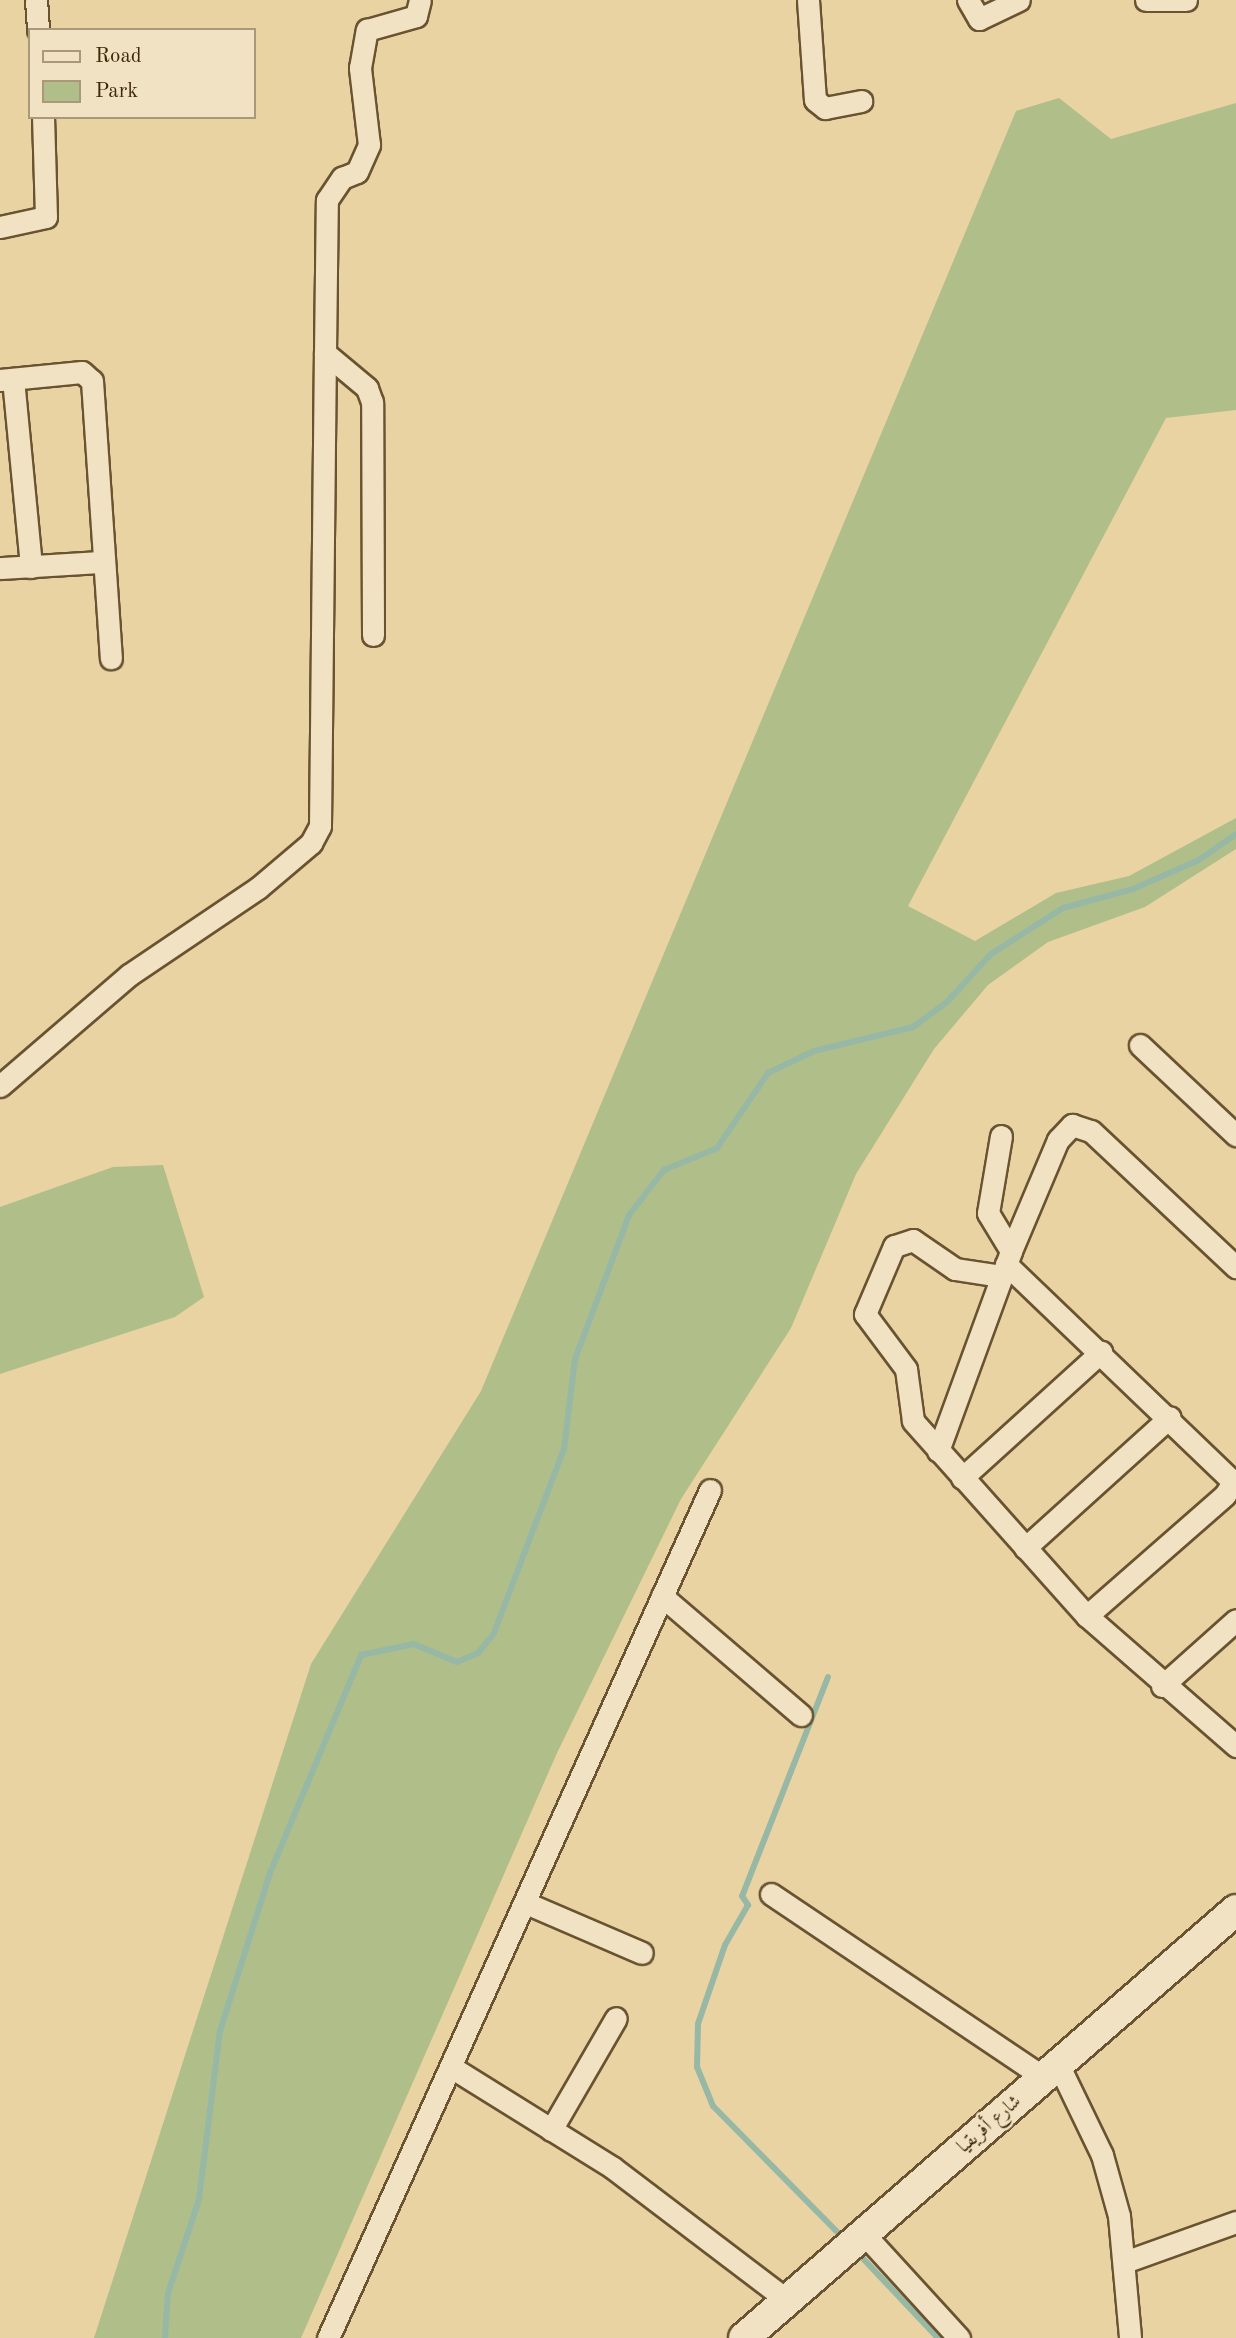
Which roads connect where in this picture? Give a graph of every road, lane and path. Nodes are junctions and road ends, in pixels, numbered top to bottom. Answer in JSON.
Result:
{"nodes":[{"id":1,"x":36,"y":0,"type":"edge"},
{"id":2,"x":420,"y":0,"type":"edge"},
{"id":3,"x":808,"y":0,"type":"edge"},
{"id":4,"x":968,"y":0,"type":"edge"},
{"id":5,"x":1019,"y":0,"type":"edge"},
{"id":6,"x":1146,"y":0,"type":"edge"},
{"id":7,"x":1186,"y":0,"type":"edge"},
{"id":8,"x":38,"y":28,"type":"edge"},
{"id":9,"x":862,"y":101,"type":"dead end"},
{"id":10,"x":43,"y":119,"type":"edge"},
{"id":11,"x":0,"y":227,"type":"edge"},
{"id":12,"x":326,"y":353,"type":"junction"},
{"id":13,"x":7,"y":380,"type":"edge"},
{"id":14,"x":102,"y":562,"type":"junction"},
{"id":15,"x":31,"y":567,"type":"junction"},
{"id":16,"x":0,"y":568,"type":"edge"},
{"id":17,"x":373,"y":635,"type":"dead end"},
{"id":18,"x":111,"y":658,"type":"dead end"},
{"id":19,"x":1140,"y":1045,"type":"dead end"},
{"id":20,"x":0,"y":1086,"type":"edge"},
{"id":21,"x":1236,"y":1135,"type":"edge"},
{"id":22,"x":1000,"y":1136,"type":"dead end"},
{"id":23,"x":1003,"y":1267,"type":"junction"},
{"id":24,"x":1236,"y":1267,"type":"edge"},
{"id":25,"x":1101,"y":1352,"type":"junction"},
{"id":26,"x":1170,"y":1417,"type":"junction"},
{"id":27,"x":937,"y":1451,"type":"junction"},
{"id":28,"x":962,"y":1478,"type":"junction"},
{"id":29,"x":710,"y":1490,"type":"dead end"},
{"id":30,"x":1025,"y":1548,"type":"junction"},
{"id":31,"x":662,"y":1596,"type":"junction"},
{"id":32,"x":1087,"y":1616,"type":"junction"},
{"id":33,"x":1236,"y":1620,"type":"edge"},
{"id":34,"x":1162,"y":1686,"type":"junction"},
{"id":35,"x":801,"y":1715,"type":"dead end"},
{"id":36,"x":1236,"y":1745,"type":"edge"},
{"id":37,"x":771,"y":1894,"type":"dead end"},
{"id":38,"x":526,"y":1903,"type":"junction"},
{"id":39,"x":1236,"y":1910,"type":"edge"},
{"id":40,"x":642,"y":1953,"type":"dead end"},
{"id":41,"x":616,"y":2018,"type":"dead end"},
{"id":42,"x":451,"y":2067,"type":"junction"},
{"id":43,"x":1052,"y":2072,"type":"junction"},
{"id":44,"x":551,"y":2130,"type":"junction"},
{"id":45,"x":1236,"y":2222,"type":"edge"},
{"id":46,"x":864,"y":2234,"type":"junction"},
{"id":47,"x":1127,"y":2260,"type":"junction"},
{"id":48,"x":787,"y":2300,"type":"junction"},
{"id":49,"x":328,"y":2338,"type":"edge"},
{"id":50,"x":744,"y":2338,"type":"edge"},
{"id":51,"x":959,"y":2338,"type":"edge"},
{"id":52,"x":1130,"y":2338,"type":"edge"}],
"edges":[{"from":1,"to":8,"type":"street"},
{"from":2,"to":12,"type":"street"},
{"from":3,"to":9,"type":"street"},
{"from":4,"to":5,"type":"street"},
{"from":6,"to":7,"type":"street"},
{"from":10,"to":11,"type":"street"},
{"from":12,"to":17,"type":"street"},
{"from":12,"to":20,"type":"street"},
{"from":13,"to":14,"type":"street"},
{"from":13,"to":15,"type":"street"},
{"from":14,"to":15,"type":"street"},
{"from":14,"to":18,"type":"street"},
{"from":15,"to":16,"type":"street"},
{"from":19,"to":21,"type":"street"},
{"from":22,"to":23,"type":"street"},
{"from":23,"to":24,"type":"street"},
{"from":23,"to":25,"type":"street"},
{"from":23,"to":27,"type":"street"},
{"from":23,"to":27,"type":"street"},
{"from":25,"to":26,"type":"street"},
{"from":25,"to":28,"type":"street"},
{"from":26,"to":30,"type":"street"},
{"from":26,"to":32,"type":"street"},
{"from":27,"to":28,"type":"street"},
{"from":28,"to":30,"type":"street"},
{"from":29,"to":31,"type":"street"},
{"from":30,"to":32,"type":"street"},
{"from":31,"to":35,"type":"street"},
{"from":31,"to":38,"type":"street"},
{"from":32,"to":34,"type":"street"},
{"from":33,"to":34,"type":"street"},
{"from":34,"to":36,"type":"street"},
{"from":37,"to":43,"type":"street"},
{"from":38,"to":40,"type":"street"},
{"from":38,"to":42,"type":"street"},
{"from":39,"to":43,"type":"street","name":"شارع أفريقيا"},
{"from":41,"to":44,"type":"street"},
{"from":42,"to":44,"type":"street"},
{"from":42,"to":49,"type":"street"},
{"from":43,"to":46,"type":"street","name":"شارع أفريقيا"},
{"from":43,"to":47,"type":"street"},
{"from":44,"to":48,"type":"street"},
{"from":45,"to":47,"type":"street"},
{"from":46,"to":48,"type":"street","name":"شارع أفريقيا"},
{"from":46,"to":51,"type":"street"},
{"from":47,"to":52,"type":"street"},
{"from":48,"to":50,"type":"street","name":"شارع أفريقيا"}]}
